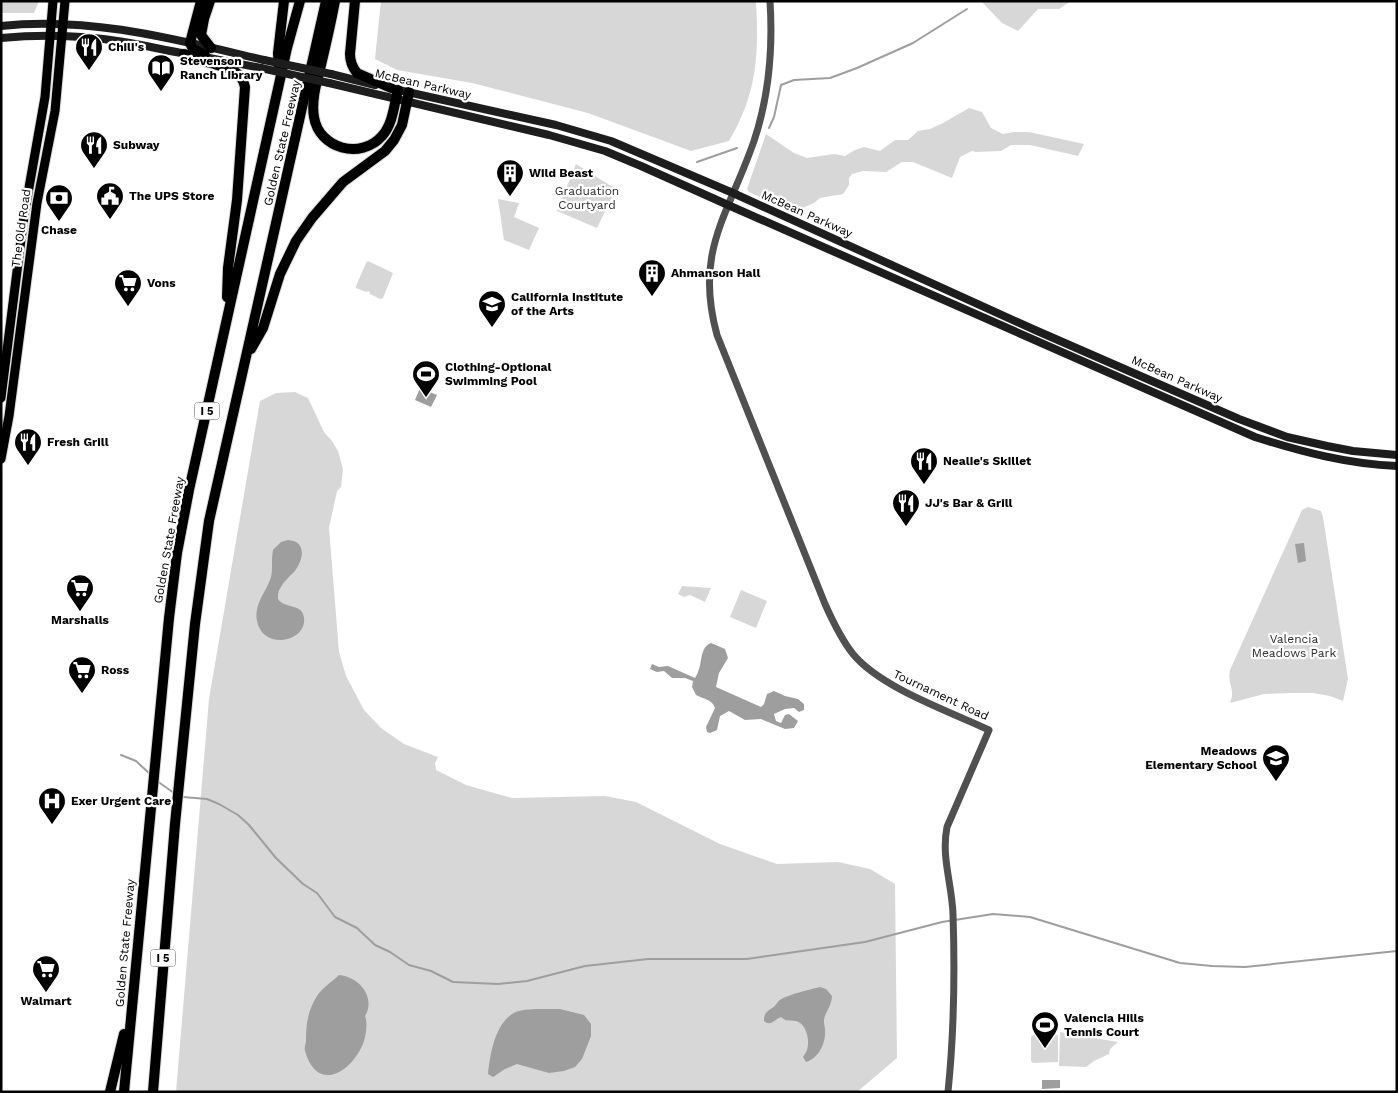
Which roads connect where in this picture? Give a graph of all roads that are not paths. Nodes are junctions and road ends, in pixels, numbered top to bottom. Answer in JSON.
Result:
{"nodes":[{"id":1,"x":53,"y":1,"type":"edge"},
{"id":2,"x":65,"y":1,"type":"edge"},
{"id":3,"x":201,"y":1,"type":"edge"},
{"id":4,"x":210,"y":1,"type":"edge"},
{"id":5,"x":284,"y":1,"type":"edge"},
{"id":6,"x":300,"y":1,"type":"edge"},
{"id":7,"x":326,"y":1,"type":"edge"},
{"id":8,"x":335,"y":1,"type":"edge"},
{"id":9,"x":355,"y":1,"type":"edge"},
{"id":10,"x":770,"y":1,"type":"edge"},
{"id":11,"x":51,"y":24,"type":"junction"},
{"id":12,"x":63,"y":25,"type":"junction"},
{"id":13,"x":1,"y":26,"type":"edge"},
{"id":14,"x":50,"y":36,"type":"junction"},
{"id":15,"x":62,"y":36,"type":"junction"},
{"id":16,"x":1,"y":38,"type":"edge"},
{"id":17,"x":190,"y":43,"type":"junction"},
{"id":18,"x":211,"y":53,"type":"junction"},
{"id":19,"x":184,"y":54,"type":"junction"},
{"id":20,"x":280,"y":79,"type":"junction"},
{"id":21,"x":395,"y":92,"type":"junction"},
{"id":22,"x":408,"y":97,"type":"junction"},
{"id":23,"x":582,"y":133,"type":"junction"},
{"id":24,"x":549,"y":135,"type":"junction"},
{"id":25,"x":733,"y":193,"type":"junction"},
{"id":26,"x":728,"y":205,"type":"junction"},
{"id":27,"x":862,"y":252,"type":"junction"},
{"id":28,"x":858,"y":261,"type":"junction"},
{"id":29,"x":227,"y":322,"type":"junction"},
{"id":30,"x":247,"y":356,"type":"junction"},
{"id":31,"x":1,"y":398,"type":"edge"},
{"id":32,"x":1397,"y":455,"type":"edge"},
{"id":33,"x":1,"y":459,"type":"edge"},
{"id":34,"x":1397,"y":466,"type":"edge"},
{"id":35,"x":132,"y":999,"type":"junction"},
{"id":36,"x":110,"y":1092,"type":"edge"},
{"id":37,"x":124,"y":1092,"type":"edge"},
{"id":38,"x":153,"y":1092,"type":"edge"},
{"id":39,"x":948,"y":1092,"type":"edge"}],
"edges":[{"from":1,"to":11,"type":"main road","name":"The Old Road"},
{"from":2,"to":12,"type":"main road","name":"The Old Road"},
{"from":3,"to":17,"type":"highway"},
{"from":4,"to":18,"type":"highway"},
{"from":5,"to":20,"type":"highway"},
{"from":6,"to":20,"type":"highway","name":"Golden State Freeway","number":"I 5"},
{"from":7,"to":30,"type":"highway","name":"Golden State Freeway","number":"I 5"},
{"from":8,"to":21,"type":"highway"},
{"from":9,"to":21,"type":"highway"},
{"from":10,"to":25,"type":"street"},
{"from":11,"to":12,"type":"main road"},
{"from":11,"to":13,"type":"main road"},
{"from":11,"to":14,"type":"main road","name":"The Old Road"},
{"from":12,"to":15,"type":"main road","name":"The Old Road"},
{"from":12,"to":17,"type":"main road"},
{"from":14,"to":15,"type":"main road"},
{"from":14,"to":16,"type":"main road"},
{"from":14,"to":31,"type":"main road","name":"The Old Road"},
{"from":15,"to":19,"type":"main road"},
{"from":15,"to":33,"type":"main road","name":"The Old Road"},
{"from":17,"to":18,"type":"highway"},
{"from":18,"to":19,"type":"main road"},
{"from":18,"to":21,"type":"main road","name":"McBean Parkway","bridge":true},
{"from":18,"to":21,"type":"main road","name":"McBean Parkway","bridge":true},
{"from":19,"to":29,"type":"highway"},
{"from":20,"to":29,"type":"highway","name":"Golden State Freeway","number":"I 5"},
{"from":21,"to":22,"type":"main road","name":"McBean Parkway"},
{"from":22,"to":23,"type":"main road","name":"McBean Parkway"},
{"from":22,"to":24,"type":"main road","name":"McBean Parkway"},
{"from":22,"to":30,"type":"highway"},
{"from":23,"to":24,"type":"main road"},
{"from":23,"to":25,"type":"main road","name":"McBean Parkway"},
{"from":24,"to":26,"type":"main road","name":"McBean Parkway"},
{"from":25,"to":26,"type":"street"},
{"from":25,"to":27,"type":"main road","name":"McBean Parkway"},
{"from":26,"to":28,"type":"main road","name":"McBean Parkway"},
{"from":26,"to":39,"type":"street","name":"Tournament Road"},
{"from":27,"to":28,"type":"main road"},
{"from":27,"to":32,"type":"main road","name":"McBean Parkway"},
{"from":28,"to":34,"type":"main road","name":"McBean Parkway"},
{"from":29,"to":35,"type":"highway","name":"Golden State Freeway","number":"I 5"},
{"from":30,"to":38,"type":"highway","name":"Golden State Freeway","number":"I 5"},
{"from":35,"to":36,"type":"highway"},
{"from":35,"to":37,"type":"highway","name":"Golden State Freeway","number":"I 5"}]}
